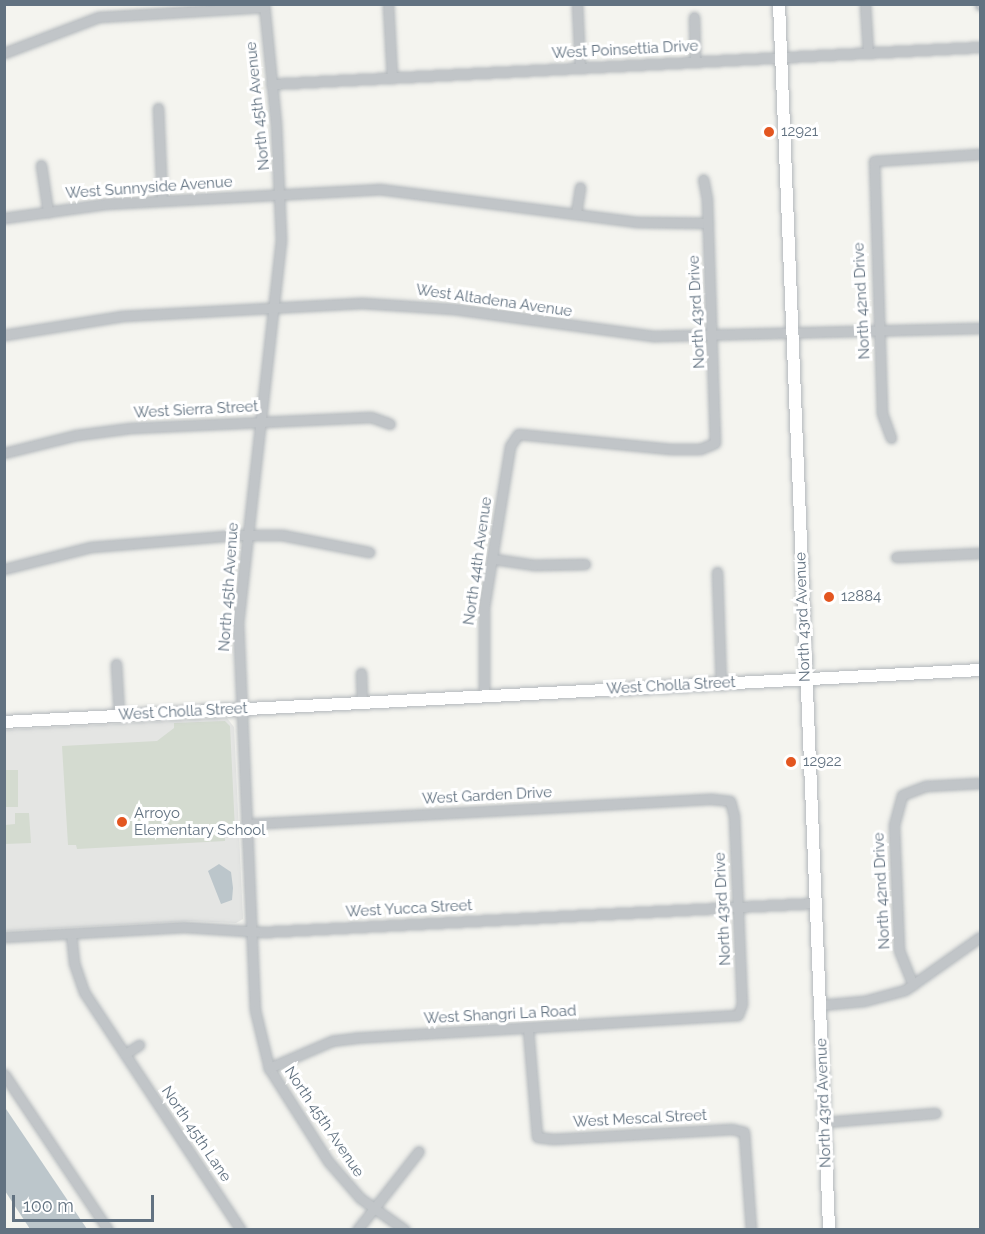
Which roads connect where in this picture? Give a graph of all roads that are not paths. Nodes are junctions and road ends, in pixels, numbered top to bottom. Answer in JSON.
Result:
{"nodes":[{"id":1,"x":388,"y":4,"type":"edge"},
{"id":2,"x":577,"y":4,"type":"edge"},
{"id":3,"x":779,"y":4,"type":"edge"},
{"id":4,"x":866,"y":4,"type":"edge"},
{"id":5,"x":264,"y":6,"type":"edge"},
{"id":6,"x":154,"y":8,"type":"edge"},
{"id":7,"x":694,"y":17,"type":"dead end"},
{"id":8,"x":981,"y":47,"type":"edge"},
{"id":9,"x":4,"y":53,"type":"edge"},
{"id":10,"x":868,"y":53,"type":"junction"},
{"id":11,"x":781,"y":58,"type":"junction"},
{"id":12,"x":695,"y":62,"type":"junction"},
{"id":13,"x":580,"y":67,"type":"junction"},
{"id":14,"x":392,"y":78,"type":"junction"},
{"id":15,"x":271,"y":84,"type":"junction"},
{"id":16,"x":158,"y":108,"type":"dead end"},
{"id":17,"x":981,"y":154,"type":"edge"},
{"id":18,"x":41,"y":165,"type":"dead end"},
{"id":19,"x":703,"y":179,"type":"dead end"},
{"id":20,"x":580,"y":188,"type":"dead end"},
{"id":21,"x":280,"y":195,"type":"junction"},
{"id":22,"x":162,"y":200,"type":"junction"},
{"id":23,"x":48,"y":212,"type":"junction"},
{"id":24,"x":576,"y":213,"type":"junction"},
{"id":25,"x":4,"y":218,"type":"edge"},
{"id":26,"x":708,"y":223,"type":"junction"},
{"id":27,"x":274,"y":308,"type":"junction"},
{"id":28,"x":981,"y":328,"type":"edge"},
{"id":29,"x":792,"y":333,"type":"junction"},
{"id":30,"x":879,"y":334,"type":"junction"},
{"id":31,"x":4,"y":335,"type":"edge"},
{"id":32,"x":713,"y":336,"type":"junction"},
{"id":33,"x":260,"y":422,"type":"junction"},
{"id":34,"x":390,"y":424,"type":"dead end"},
{"id":35,"x":518,"y":434,"type":"joint"},
{"id":36,"x":891,"y":438,"type":"dead end"},
{"id":37,"x":4,"y":453,"type":"edge"},
{"id":38,"x":247,"y":535,"type":"junction"},
{"id":39,"x":369,"y":552,"type":"dead end"},
{"id":40,"x":981,"y":553,"type":"edge"},
{"id":41,"x":896,"y":557,"type":"dead end"},
{"id":42,"x":494,"y":559,"type":"junction"},
{"id":43,"x":585,"y":564,"type":"dead end"},
{"id":44,"x":4,"y":569,"type":"edge"},
{"id":45,"x":717,"y":572,"type":"dead end"},
{"id":46,"x":116,"y":664,"type":"dead end"},
{"id":47,"x":981,"y":670,"type":"edge"},
{"id":48,"x":361,"y":673,"type":"dead end"},
{"id":49,"x":806,"y":680,"type":"junction"},
{"id":50,"x":721,"y":684,"type":"junction"},
{"id":51,"x":484,"y":695,"type":"junction"},
{"id":52,"x":362,"y":702,"type":"junction"},
{"id":53,"x":240,"y":709,"type":"junction"},
{"id":54,"x":119,"y":715,"type":"junction"},
{"id":55,"x":4,"y":722,"type":"edge"},
{"id":56,"x":981,"y":783,"type":"edge"},
{"id":57,"x":730,"y":801,"type":"joint"},
{"id":58,"x":246,"y":824,"type":"junction"},
{"id":59,"x":815,"y":903,"type":"junction"},
{"id":60,"x":737,"y":907,"type":"junction"},
{"id":61,"x":252,"y":931,"type":"junction"},
{"id":62,"x":71,"y":933,"type":"junction"},
{"id":63,"x":4,"y":937,"type":"edge"},
{"id":64,"x":981,"y":937,"type":"edge"},
{"id":65,"x":913,"y":985,"type":"junction"},
{"id":66,"x":820,"y":1005,"type":"junction"},
{"id":67,"x":738,"y":1015,"type":"joint"},
{"id":68,"x":528,"y":1029,"type":"junction"},
{"id":69,"x":139,"y":1046,"type":"dead end"},
{"id":70,"x":125,"y":1054,"type":"junction"},
{"id":71,"x":269,"y":1068,"type":"junction"},
{"id":72,"x":4,"y":1074,"type":"edge"},
{"id":73,"x":936,"y":1113,"type":"dead end"},
{"id":74,"x":825,"y":1122,"type":"junction"},
{"id":75,"x":419,"y":1151,"type":"dead end"},
{"id":76,"x":373,"y":1209,"type":"junction"},
{"id":77,"x":108,"y":1230,"type":"edge"},
{"id":78,"x":241,"y":1230,"type":"edge"},
{"id":79,"x":357,"y":1230,"type":"edge"},
{"id":80,"x":405,"y":1230,"type":"edge"},
{"id":81,"x":751,"y":1230,"type":"edge"},
{"id":82,"x":829,"y":1230,"type":"edge"}],
"edges":[{"from":1,"to":14,"type":"street"},
{"from":2,"to":13,"type":"street"},
{"from":3,"to":11,"type":"main road","name":"North 43rd Avenue"},
{"from":4,"to":10,"type":"street"},
{"from":5,"to":6,"type":"street"},
{"from":5,"to":15,"type":"street","name":"North 45th Avenue"},
{"from":6,"to":9,"type":"street"},
{"from":7,"to":12,"type":"street"},
{"from":8,"to":10,"type":"street","name":"West Poinsettia Drive"},
{"from":10,"to":11,"type":"street","name":"West Poinsettia Drive"},
{"from":11,"to":12,"type":"street","name":"West Poinsettia Drive"},
{"from":11,"to":29,"type":"main road","name":"North 43rd Avenue"},
{"from":12,"to":13,"type":"street","name":"West Poinsettia Drive"},
{"from":13,"to":14,"type":"street","name":"West Poinsettia Drive"},
{"from":14,"to":15,"type":"street","name":"West Poinsettia Drive"},
{"from":15,"to":21,"type":"street","name":"North 45th Avenue"},
{"from":16,"to":22,"type":"street"},
{"from":17,"to":30,"type":"street","name":"North 42nd Drive"},
{"from":18,"to":23,"type":"street","name":"West Sunnyside Avenue"},
{"from":19,"to":26,"type":"street","name":"North 43rd Drive"},
{"from":20,"to":24,"type":"street"},
{"from":21,"to":22,"type":"street","name":"West Sunnyside Avenue"},
{"from":21,"to":24,"type":"street","name":"West Sunnyside Avenue"},
{"from":21,"to":27,"type":"street","name":"North 45th Avenue"},
{"from":22,"to":23,"type":"street","name":"West Sunnyside Avenue"},
{"from":23,"to":25,"type":"street","name":"West Sunnyside Avenue"},
{"from":24,"to":26,"type":"street","name":"West Sunnyside Avenue"},
{"from":26,"to":32,"type":"street","name":"North 43rd Drive"},
{"from":27,"to":31,"type":"street","name":"West Altadena Avenue"},
{"from":27,"to":32,"type":"street","name":"West Altadena Avenue"},
{"from":27,"to":33,"type":"street","name":"North 45th Avenue"},
{"from":28,"to":30,"type":"street","name":"West Altadena Avenue"},
{"from":29,"to":30,"type":"street","name":"West Altadena Avenue"},
{"from":29,"to":32,"type":"street","name":"West Altadena Avenue"},
{"from":29,"to":49,"type":"main road","name":"North 43rd Avenue"},
{"from":30,"to":36,"type":"street","name":"North 42nd Drive"},
{"from":32,"to":35,"type":"street","name":"North 43rd Drive"},
{"from":33,"to":34,"type":"street","name":"West Sierra Street"},
{"from":33,"to":37,"type":"street","name":"West Sierra Street"},
{"from":33,"to":38,"type":"street","name":"North 45th Avenue"},
{"from":35,"to":42,"type":"street","name":"North 44th Avenue"},
{"from":38,"to":39,"type":"street"},
{"from":38,"to":44,"type":"street"},
{"from":38,"to":53,"type":"street","name":"North 45th Avenue"},
{"from":40,"to":41,"type":"street"},
{"from":42,"to":43,"type":"street"},
{"from":42,"to":51,"type":"street","name":"North 44th Avenue"},
{"from":45,"to":50,"type":"street"},
{"from":46,"to":54,"type":"street"},
{"from":47,"to":49,"type":"main road","name":"West Cholla Street"},
{"from":48,"to":52,"type":"street"},
{"from":49,"to":50,"type":"main road","name":"West Cholla Street"},
{"from":49,"to":59,"type":"main road","name":"North 43rd Avenue"},
{"from":50,"to":51,"type":"main road","name":"West Cholla Street"},
{"from":51,"to":52,"type":"main road","name":"West Cholla Street"},
{"from":52,"to":53,"type":"main road","name":"West Cholla Street"},
{"from":53,"to":54,"type":"main road","name":"West Cholla Street"},
{"from":53,"to":58,"type":"street","name":"North 45th Avenue"},
{"from":54,"to":55,"type":"main road","name":"West Cholla Street"},
{"from":56,"to":65,"type":"street","name":"North 42nd Drive"},
{"from":57,"to":58,"type":"street","name":"West Garden Drive"},
{"from":57,"to":60,"type":"street","name":"North 43rd Drive"},
{"from":58,"to":61,"type":"street","name":"North 45th Avenue"},
{"from":59,"to":60,"type":"street","name":"West Yucca Street"},
{"from":59,"to":66,"type":"main road","name":"North 43rd Avenue"},
{"from":60,"to":61,"type":"street","name":"West Yucca Street"},
{"from":60,"to":67,"type":"street","name":"North 43rd Drive"},
{"from":61,"to":62,"type":"street","name":"West Yucca Street"},
{"from":61,"to":71,"type":"street","name":"North 45th Avenue"},
{"from":62,"to":63,"type":"street","name":"West Yucca Street"},
{"from":62,"to":70,"type":"street","name":"North 45th Lane"},
{"from":64,"to":65,"type":"street"},
{"from":65,"to":66,"type":"street"},
{"from":66,"to":74,"type":"main road","name":"North 43rd Avenue"},
{"from":67,"to":68,"type":"street","name":"West Shangri La Road"},
{"from":68,"to":71,"type":"street","name":"West Shangri La Road"},
{"from":68,"to":81,"type":"street","name":"West Mescal Street"},
{"from":69,"to":70,"type":"street"},
{"from":70,"to":78,"type":"street","name":"North 45th Lane"},
{"from":71,"to":76,"type":"street","name":"North 45th Avenue"},
{"from":72,"to":77,"type":"street"},
{"from":73,"to":74,"type":"street"},
{"from":74,"to":82,"type":"main road","name":"North 43rd Avenue"},
{"from":75,"to":76,"type":"street"},
{"from":76,"to":79,"type":"street"},
{"from":76,"to":80,"type":"street","name":"North 45th Avenue"}]}
